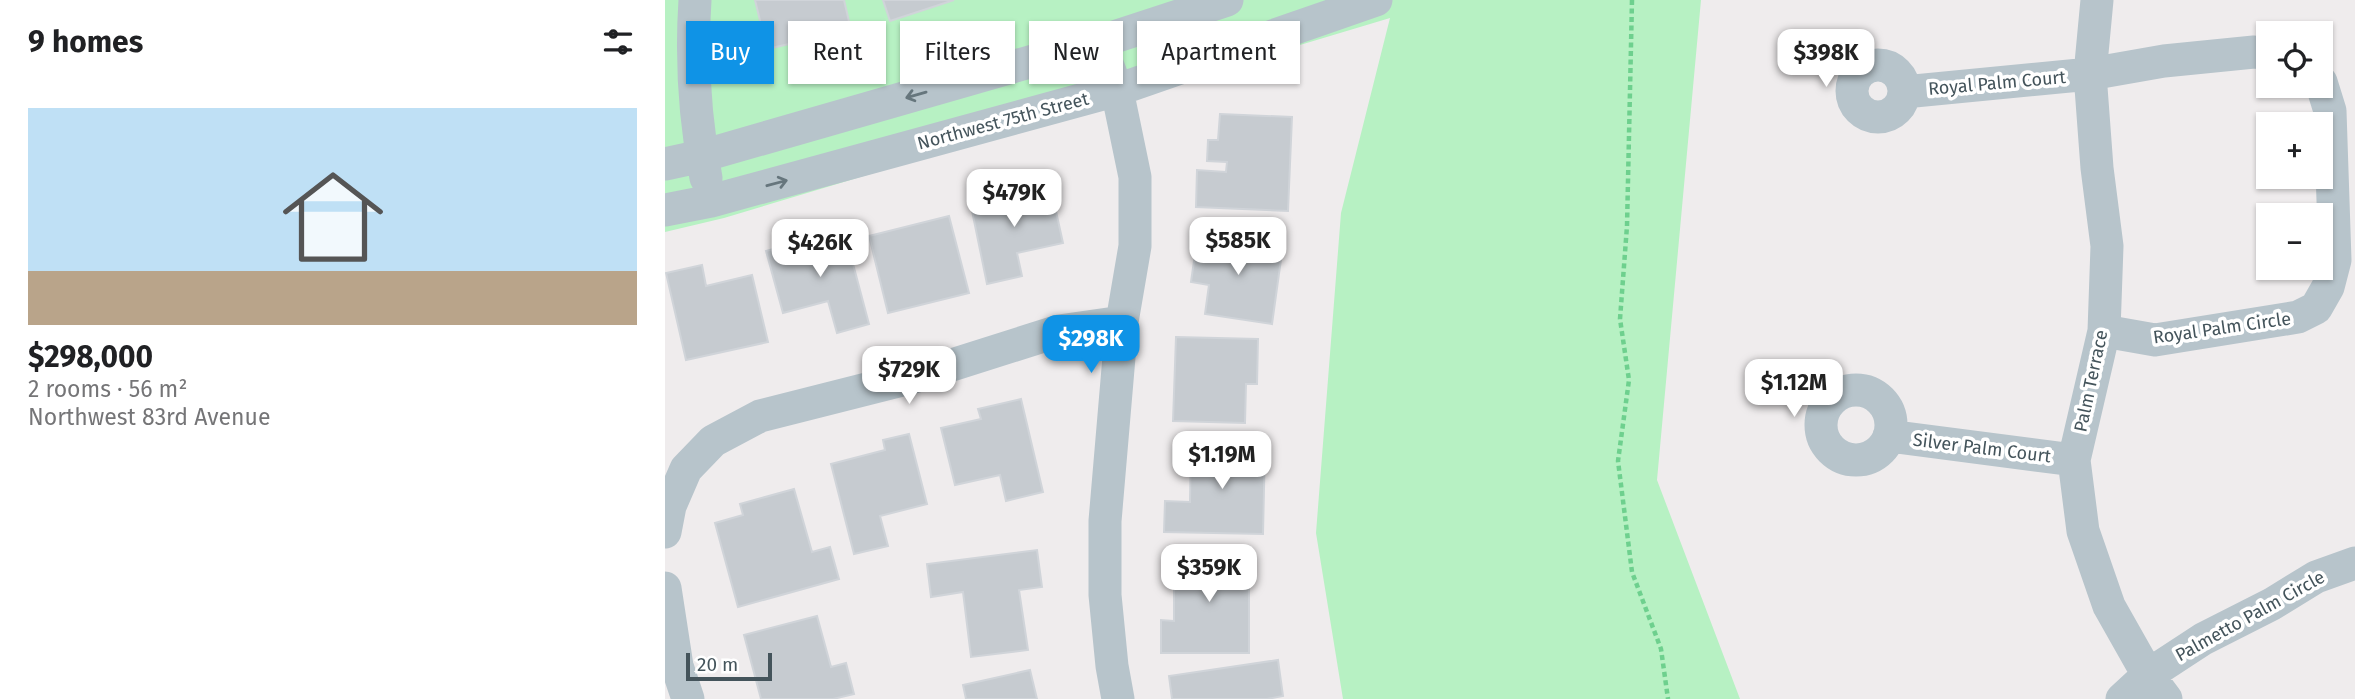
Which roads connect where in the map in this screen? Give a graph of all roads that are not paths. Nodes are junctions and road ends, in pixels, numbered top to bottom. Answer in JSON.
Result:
{"nodes":[{"id":1,"x":695,"y":0,"type":"edge"},
{"id":2,"x":1227,"y":0,"type":"edge"},
{"id":3,"x":1375,"y":0,"type":"edge"},
{"id":4,"x":2097,"y":0,"type":"edge"},
{"id":5,"x":1123,"y":34,"type":"edge"},
{"id":6,"x":2256,"y":52,"type":"edge"},
{"id":7,"x":1029,"y":62,"type":"edge"},
{"id":8,"x":2090,"y":74,"type":"junction"},
{"id":9,"x":1115,"y":84,"type":"edge"},
{"id":10,"x":1117,"y":90,"type":"junction"},
{"id":11,"x":1904,"y":92,"type":"dead end"},
{"id":12,"x":2326,"y":98,"type":"edge"},
{"id":13,"x":702,"y":156,"type":"junction"},
{"id":14,"x":665,"y":163,"type":"edge"},
{"id":15,"x":711,"y":201,"type":"junction"},
{"id":16,"x":665,"y":210,"type":"edge"},
{"id":17,"x":1122,"y":322,"type":"junction"},
{"id":18,"x":2104,"y":331,"type":"junction"},
{"id":19,"x":1889,"y":436,"type":"dead end"},
{"id":20,"x":2074,"y":460,"type":"junction"},
{"id":21,"x":665,"y":532,"type":"edge"},
{"id":22,"x":2355,"y":563,"type":"edge"},
{"id":23,"x":665,"y":588,"type":"edge"},
{"id":24,"x":2157,"y":687,"type":"edge"},
{"id":25,"x":688,"y":699,"type":"edge"},
{"id":26,"x":1118,"y":699,"type":"edge"},
{"id":27,"x":2122,"y":699,"type":"edge"}],
"edges":[{"from":1,"to":13,"type":"street"},
{"from":2,"to":5,"type":"street"},
{"from":3,"to":10,"type":"street","name":"Northwest 75th Street"},
{"from":4,"to":8,"type":"street","name":"Palm Terrace"},
{"from":6,"to":8,"type":"street"},
{"from":7,"to":13,"type":"street","one_way":true},
{"from":8,"to":11,"type":"street","name":"Royal Palm Court"},
{"from":8,"to":18,"type":"street","name":"Palm Terrace"},
{"from":9,"to":10,"type":"street"},
{"from":15,"to":10,"type":"street","name":"Northwest 75th Street","one_way":true},
{"from":10,"to":17,"type":"street"},
{"from":12,"to":18,"type":"street","name":"Royal Palm Circle"},
{"from":13,"to":14,"type":"street"},
{"from":13,"to":15,"type":"street"},
{"from":15,"to":16,"type":"street","name":"Northwest 75th Street"},
{"from":17,"to":21,"type":"street"},
{"from":17,"to":26,"type":"street"},
{"from":18,"to":20,"type":"street","name":"Palm Terrace"},
{"from":19,"to":20,"type":"street","name":"Silver Palm Court"},
{"from":20,"to":24,"type":"street","name":"Palm Terrace"},
{"from":22,"to":24,"type":"street","name":"Palmetto Palm Circle"},
{"from":23,"to":25,"type":"street"},
{"from":24,"to":27,"type":"street","name":"Palmetto Palm Circle"}]}
